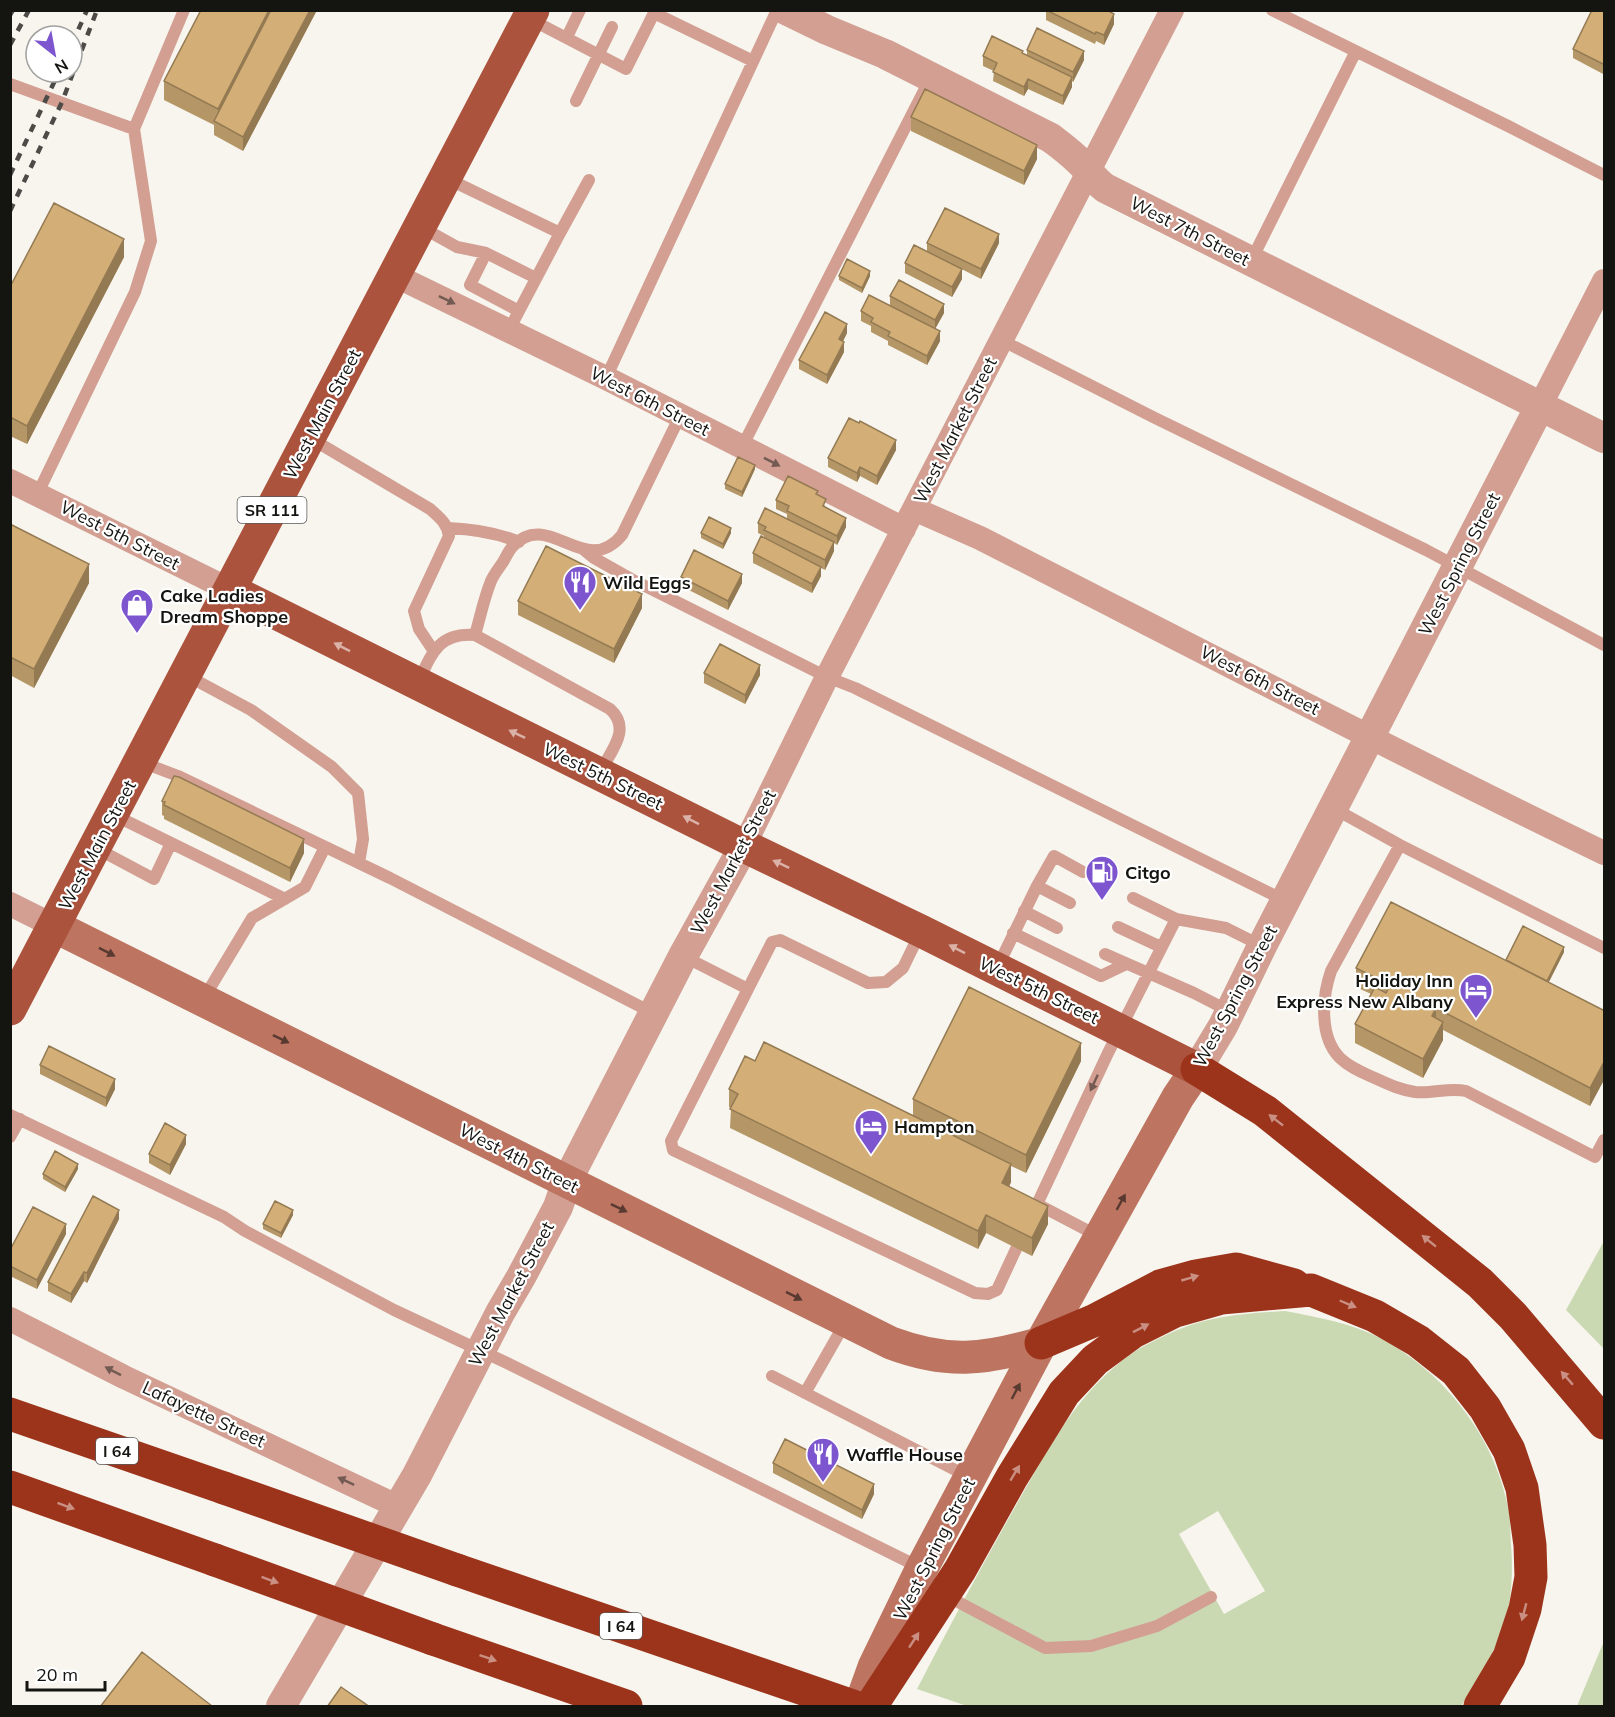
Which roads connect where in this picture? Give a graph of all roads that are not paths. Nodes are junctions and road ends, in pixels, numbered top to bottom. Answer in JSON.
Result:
{"nodes":[{"id":1,"x":184,"y":10,"type":"edge"},
{"id":2,"x":580,"y":10,"type":"edge"},
{"id":3,"x":777,"y":10,"type":"edge"},
{"id":4,"x":786,"y":10,"type":"edge"},
{"id":5,"x":1172,"y":10,"type":"edge"},
{"id":6,"x":1272,"y":10,"type":"edge"},
{"id":7,"x":654,"y":12,"type":"edge"},
{"id":8,"x":531,"y":15,"type":"edge"},
{"id":9,"x":612,"y":27,"type":"dead end"},
{"id":10,"x":567,"y":37,"type":"junction"},
{"id":11,"x":1356,"y":51,"type":"junction"},
{"id":12,"x":599,"y":54,"type":"junction"},
{"id":13,"x":753,"y":61,"type":"junction"},
{"id":14,"x":931,"y":77,"type":"junction"},
{"id":15,"x":10,"y":84,"type":"edge"},
{"id":16,"x":576,"y":101,"type":"dead end"},
{"id":17,"x":134,"y":129,"type":"junction"},
{"id":18,"x":1089,"y":171,"type":"junction"},
{"id":19,"x":1605,"y":176,"type":"edge"},
{"id":20,"x":445,"y":177,"type":"junction"},
{"id":21,"x":589,"y":180,"type":"dead end"},
{"id":22,"x":420,"y":227,"type":"junction"},
{"id":23,"x":560,"y":233,"type":"junction"},
{"id":24,"x":486,"y":253,"type":"junction"},
{"id":25,"x":1251,"y":262,"type":"junction"},
{"id":26,"x":394,"y":275,"type":"junction"},
{"id":27,"x":536,"y":278,"type":"junction"},
{"id":28,"x":1605,"y":281,"type":"edge"},
{"id":29,"x":514,"y":320,"type":"junction"},
{"id":30,"x":1001,"y":340,"type":"junction"},
{"id":31,"x":606,"y":378,"type":"junction"},
{"id":32,"x":1540,"y":406,"type":"junction"},
{"id":33,"x":680,"y":416,"type":"junction"},
{"id":34,"x":309,"y":438,"type":"junction"},
{"id":35,"x":1605,"y":438,"type":"edge"},
{"id":36,"x":742,"y":447,"type":"junction"},
{"id":37,"x":10,"y":481,"type":"edge"},
{"id":38,"x":38,"y":495,"type":"junction"},
{"id":39,"x":909,"y":519,"type":"junction"},
{"id":40,"x":448,"y":528,"type":"junction"},
{"id":41,"x":519,"y":542,"type":"junction"},
{"id":42,"x":583,"y":549,"type":"junction"},
{"id":43,"x":1457,"y":567,"type":"junction"},
{"id":44,"x":230,"y":590,"type":"junction"},
{"id":45,"x":475,"y":635,"type":"junction"},
{"id":46,"x":1605,"y":645,"type":"edge"},
{"id":47,"x":433,"y":650,"type":"junction"},
{"id":48,"x":185,"y":675,"type":"junction"},
{"id":49,"x":827,"y":677,"type":"junction"},
{"id":50,"x":417,"y":684,"type":"junction"},
{"id":51,"x":1370,"y":736,"type":"junction"},
{"id":52,"x":140,"y":762,"type":"junction"},
{"id":53,"x":599,"y":774,"type":"junction"},
{"id":54,"x":1333,"y":808,"type":"junction"},
{"id":55,"x":113,"y":814,"type":"junction"},
{"id":56,"x":171,"y":843,"type":"junction"},
{"id":57,"x":1400,"y":845,"type":"junction"},
{"id":58,"x":744,"y":846,"type":"junction"},
{"id":59,"x":95,"y":847,"type":"junction"},
{"id":60,"x":325,"y":847,"type":"junction"},
{"id":61,"x":1605,"y":853,"type":"edge"},
{"id":62,"x":359,"y":863,"type":"junction"},
{"id":63,"x":1083,"y":872,"type":"dead end"},
{"id":64,"x":1037,"y":886,"type":"junction"},
{"id":65,"x":1133,"y":898,"type":"dead end"},
{"id":66,"x":285,"y":899,"type":"junction"},
{"id":67,"x":1286,"y":900,"type":"junction"},
{"id":68,"x":1070,"y":903,"type":"dead end"},
{"id":69,"x":10,"y":904,"type":"edge"},
{"id":70,"x":1024,"y":911,"type":"junction"},
{"id":71,"x":1176,"y":919,"type":"junction"},
{"id":72,"x":54,"y":926,"type":"junction"},
{"id":73,"x":1118,"y":927,"type":"dead end"},
{"id":74,"x":1057,"y":928,"type":"dead end"},
{"id":75,"x":921,"y":931,"type":"junction"},
{"id":76,"x":1013,"y":933,"type":"junction"},
{"id":77,"x":1262,"y":946,"type":"junction"},
{"id":78,"x":1161,"y":947,"type":"junction"},
{"id":79,"x":1605,"y":948,"type":"edge"},
{"id":80,"x":1105,"y":954,"type":"dead end"},
{"id":81,"x":683,"y":956,"type":"junction"},
{"id":82,"x":1126,"y":964,"type":"junction"},
{"id":83,"x":997,"y":969,"type":"junction"},
{"id":84,"x":1149,"y":974,"type":"junction"},
{"id":85,"x":748,"y":989,"type":"junction"},
{"id":86,"x":203,"y":1000,"type":"junction"},
{"id":87,"x":10,"y":1010,"type":"edge"},
{"id":88,"x":1229,"y":1011,"type":"junction"},
{"id":89,"x":654,"y":1013,"type":"junction"},
{"id":90,"x":1120,"y":1031,"type":"junction"},
{"id":91,"x":1197,"y":1069,"type":"junction"},
{"id":92,"x":15,"y":1117,"type":"edge"},
{"id":93,"x":10,"y":1137,"type":"edge"},
{"id":94,"x":1605,"y":1140,"type":"edge"},
{"id":95,"x":567,"y":1181,"type":"junction"},
{"id":96,"x":1037,"y":1204,"type":"junction"},
{"id":97,"x":1101,"y":1238,"type":"junction"},
{"id":98,"x":1311,"y":1290,"type":"junction"},
{"id":99,"x":10,"y":1319,"type":"edge"},
{"id":100,"x":846,"y":1322,"type":"junction"},
{"id":101,"x":1041,"y":1344,"type":"junction"},
{"id":102,"x":481,"y":1350,"type":"junction"},
{"id":103,"x":772,"y":1376,"type":"dead end"},
{"id":104,"x":805,"y":1393,"type":"junction"},
{"id":105,"x":10,"y":1414,"type":"edge"},
{"id":106,"x":1605,"y":1423,"type":"edge"},
{"id":107,"x":10,"y":1434,"type":"edge"},
{"id":108,"x":970,"y":1478,"type":"junction"},
{"id":109,"x":10,"y":1486,"type":"edge"},
{"id":110,"x":222,"y":1497,"type":"junction"},
{"id":111,"x":399,"y":1507,"type":"junction"},
{"id":112,"x":922,"y":1568,"type":"junction"},
{"id":113,"x":943,"y":1594,"type":"junction"},
{"id":114,"x":1211,"y":1597,"type":"dead end"},
{"id":115,"x":787,"y":1697,"type":"edge"},
{"id":116,"x":281,"y":1707,"type":"edge"},
{"id":117,"x":626,"y":1707,"type":"edge"},
{"id":118,"x":853,"y":1707,"type":"edge"},
{"id":119,"x":860,"y":1707,"type":"edge"},
{"id":120,"x":871,"y":1707,"type":"edge"},
{"id":121,"x":1480,"y":1707,"type":"edge"}],
"edges":[{"from":1,"to":17,"type":"lane"},
{"from":2,"to":10,"type":"lane"},
{"from":3,"to":13,"type":"lane"},
{"from":4,"to":14,"type":"street","name":"West 7th Street"},
{"from":5,"to":18,"type":"street","name":"West Market Street"},
{"from":6,"to":11,"type":"lane"},
{"from":7,"to":12,"type":"lane"},
{"from":7,"to":13,"type":"lane"},
{"from":8,"to":10,"type":"lane"},
{"from":8,"to":20,"type":"main road","name":"West Main Street","number":"SR 111"},
{"from":9,"to":12,"type":"lane"},
{"from":10,"to":12,"type":"lane"},
{"from":11,"to":19,"type":"lane"},
{"from":11,"to":25,"type":"lane"},
{"from":12,"to":16,"type":"lane"},
{"from":13,"to":31,"type":"lane"},
{"from":14,"to":18,"type":"street","name":"West 7th Street"},
{"from":14,"to":36,"type":"lane"},
{"from":15,"to":17,"type":"lane"},
{"from":17,"to":38,"type":"lane"},
{"from":18,"to":25,"type":"street","name":"West 7th Street"},
{"from":18,"to":30,"type":"street","name":"West Market Street"},
{"from":20,"to":22,"type":"main road","name":"West Main Street","number":"SR 111"},
{"from":20,"to":23,"type":"lane"},
{"from":21,"to":23,"type":"lane"},
{"from":22,"to":24,"type":"lane"},
{"from":22,"to":26,"type":"main road","name":"West Main Street","number":"SR 111"},
{"from":23,"to":27,"type":"lane"},
{"from":24,"to":27,"type":"lane"},
{"from":24,"to":29,"type":"lane"},
{"from":25,"to":32,"type":"street","name":"West 7th Street"},
{"from":26,"to":29,"type":"street","name":"West 6th Street","one_way":true},
{"from":26,"to":34,"type":"main road","name":"West Main Street","number":"SR 111"},
{"from":27,"to":29,"type":"lane"},
{"from":28,"to":32,"type":"street","name":"West Spring Street"},
{"from":29,"to":31,"type":"street","name":"West 6th Street"},
{"from":30,"to":39,"type":"street","name":"West Market Street"},
{"from":30,"to":43,"type":"lane"},
{"from":31,"to":33,"type":"street","name":"West 6th Street"},
{"from":32,"to":35,"type":"street","name":"West 7th Street"},
{"from":32,"to":43,"type":"street","name":"West Spring Street"},
{"from":33,"to":36,"type":"street","name":"West 6th Street"},
{"from":33,"to":42,"type":"lane"},
{"from":34,"to":40,"type":"lane"},
{"from":34,"to":44,"type":"main road","name":"West Main Street","number":"SR 111"},
{"from":36,"to":39,"type":"street","name":"West 6th Street","one_way":true},
{"from":37,"to":38,"type":"street","name":"West 5th Street"},
{"from":38,"to":44,"type":"street","name":"West 5th Street"},
{"from":39,"to":49,"type":"street","name":"West Market Street"},
{"from":39,"to":51,"type":"street","name":"West 6th Street"},
{"from":40,"to":41,"type":"lane"},
{"from":40,"to":47,"type":"lane"},
{"from":41,"to":42,"type":"lane"},
{"from":41,"to":45,"type":"lane"},
{"from":42,"to":49,"type":"lane"},
{"from":43,"to":46,"type":"lane"},
{"from":43,"to":51,"type":"street","name":"West Spring Street"},
{"from":44,"to":48,"type":"main road","name":"West Main Street","number":"SR 111"},
{"from":50,"to":44,"type":"main road","name":"West 5th Street","one_way":true},
{"from":45,"to":47,"type":"lane"},
{"from":45,"to":53,"type":"lane"},
{"from":47,"to":50,"type":"lane"},
{"from":48,"to":52,"type":"main road","name":"West Main Street","number":"SR 111"},
{"from":48,"to":62,"type":"lane"},
{"from":49,"to":58,"type":"street","name":"West Market Street"},
{"from":49,"to":67,"type":"lane"},
{"from":53,"to":50,"type":"main road","name":"West 5th Street","one_way":true},
{"from":51,"to":54,"type":"street","name":"West Spring Street"},
{"from":51,"to":61,"type":"street","name":"West 6th Street"},
{"from":52,"to":55,"type":"main road","name":"West Main Street","number":"SR 111"},
{"from":52,"to":60,"type":"lane"},
{"from":58,"to":53,"type":"main road","name":"West 5th Street","one_way":true},
{"from":54,"to":57,"type":"lane"},
{"from":54,"to":67,"type":"street","name":"West Spring Street"},
{"from":55,"to":56,"type":"lane"},
{"from":55,"to":59,"type":"main road","name":"West Main Street","number":"SR 111"},
{"from":56,"to":59,"type":"lane"},
{"from":56,"to":66,"type":"lane"},
{"from":57,"to":79,"type":"lane"},
{"from":57,"to":94,"type":"lane"},
{"from":75,"to":58,"type":"main road","name":"West 5th Street","one_way":true},
{"from":58,"to":81,"type":"street","name":"West Market Street"},
{"from":59,"to":72,"type":"main road","name":"West Main Street","number":"SR 111"},
{"from":60,"to":62,"type":"lane"},
{"from":60,"to":66,"type":"lane"},
{"from":62,"to":89,"type":"lane"},
{"from":63,"to":64,"type":"lane"},
{"from":64,"to":68,"type":"lane"},
{"from":64,"to":70,"type":"lane"},
{"from":65,"to":71,"type":"lane"},
{"from":66,"to":86,"type":"lane"},
{"from":67,"to":77,"type":"street","name":"West Spring Street"},
{"from":69,"to":72,"type":"street","name":"West 4th Street"},
{"from":70,"to":74,"type":"lane"},
{"from":70,"to":76,"type":"lane"},
{"from":71,"to":77,"type":"lane"},
{"from":71,"to":78,"type":"lane"},
{"from":72,"to":86,"type":"main road","name":"West 4th Street","one_way":true},
{"from":72,"to":87,"type":"main road","name":"West Main Street","number":"SR 111"},
{"from":73,"to":78,"type":"lane"},
{"from":83,"to":75,"type":"main road","name":"West 5th Street","one_way":true},
{"from":75,"to":85,"type":"lane"},
{"from":76,"to":82,"type":"lane"},
{"from":76,"to":83,"type":"lane"},
{"from":77,"to":88,"type":"street","name":"West Spring Street"},
{"from":78,"to":84,"type":"lane"},
{"from":80,"to":82,"type":"lane"},
{"from":81,"to":85,"type":"lane"},
{"from":81,"to":89,"type":"street","name":"West Market Street"},
{"from":82,"to":84,"type":"lane"},
{"from":83,"to":90,"type":"main road","name":"West 5th Street"},
{"from":84,"to":88,"type":"lane"},
{"from":84,"to":90,"type":"lane"},
{"from":85,"to":96,"type":"lane"},
{"from":86,"to":95,"type":"main road","name":"West 4th Street","one_way":true},
{"from":88,"to":91,"type":"street","name":"West Spring Street"},
{"from":89,"to":95,"type":"street","name":"West Market Street"},
{"from":90,"to":91,"type":"main road","name":"West 5th Street"},
{"from":90,"to":96,"type":"lane","one_way":true},
{"from":97,"to":91,"type":"main road","name":"West Spring Street","one_way":true},
{"from":106,"to":91,"type":"highway","one_way":true},
{"from":92,"to":93,"type":"lane"},
{"from":92,"to":102,"type":"lane"},
{"from":95,"to":100,"type":"main road","name":"West 4th Street","one_way":true},
{"from":95,"to":102,"type":"street","name":"West Market Street"},
{"from":96,"to":97,"type":"lane"},
{"from":97,"to":101,"type":"main road","name":"West Spring Street"},
{"from":101,"to":98,"type":"highway","one_way":true},
{"from":113,"to":98,"type":"highway","one_way":true},
{"from":98,"to":121,"type":"highway","one_way":true},
{"from":111,"to":99,"type":"street","name":"Lafayette Street","one_way":true},
{"from":100,"to":101,"type":"main road","name":"West 4th Street"},
{"from":100,"to":104,"type":"lane"},
{"from":108,"to":101,"type":"main road","name":"West Spring Street","one_way":true},
{"from":102,"to":111,"type":"street","name":"West Market Street"},
{"from":102,"to":112,"type":"lane"},
{"from":103,"to":104,"type":"lane"},
{"from":104,"to":108,"type":"lane"},
{"from":105,"to":110,"type":"highway","number":"I 64"},
{"from":107,"to":110,"type":"highway"},
{"from":108,"to":112,"type":"main road","name":"West Spring Street"},
{"from":109,"to":117,"type":"highway","one_way":true,"bridge":true},
{"from":110,"to":115,"type":"highway","number":"I 64","bridge":true},
{"from":111,"to":116,"type":"street","name":"West Market Street"},
{"from":112,"to":119,"type":"main road","name":"West Spring Street"},
{"from":113,"to":114,"type":"lane"},
{"from":120,"to":113,"type":"highway","one_way":true},
{"from":115,"to":118,"type":"highway","number":"I 64"}]}
